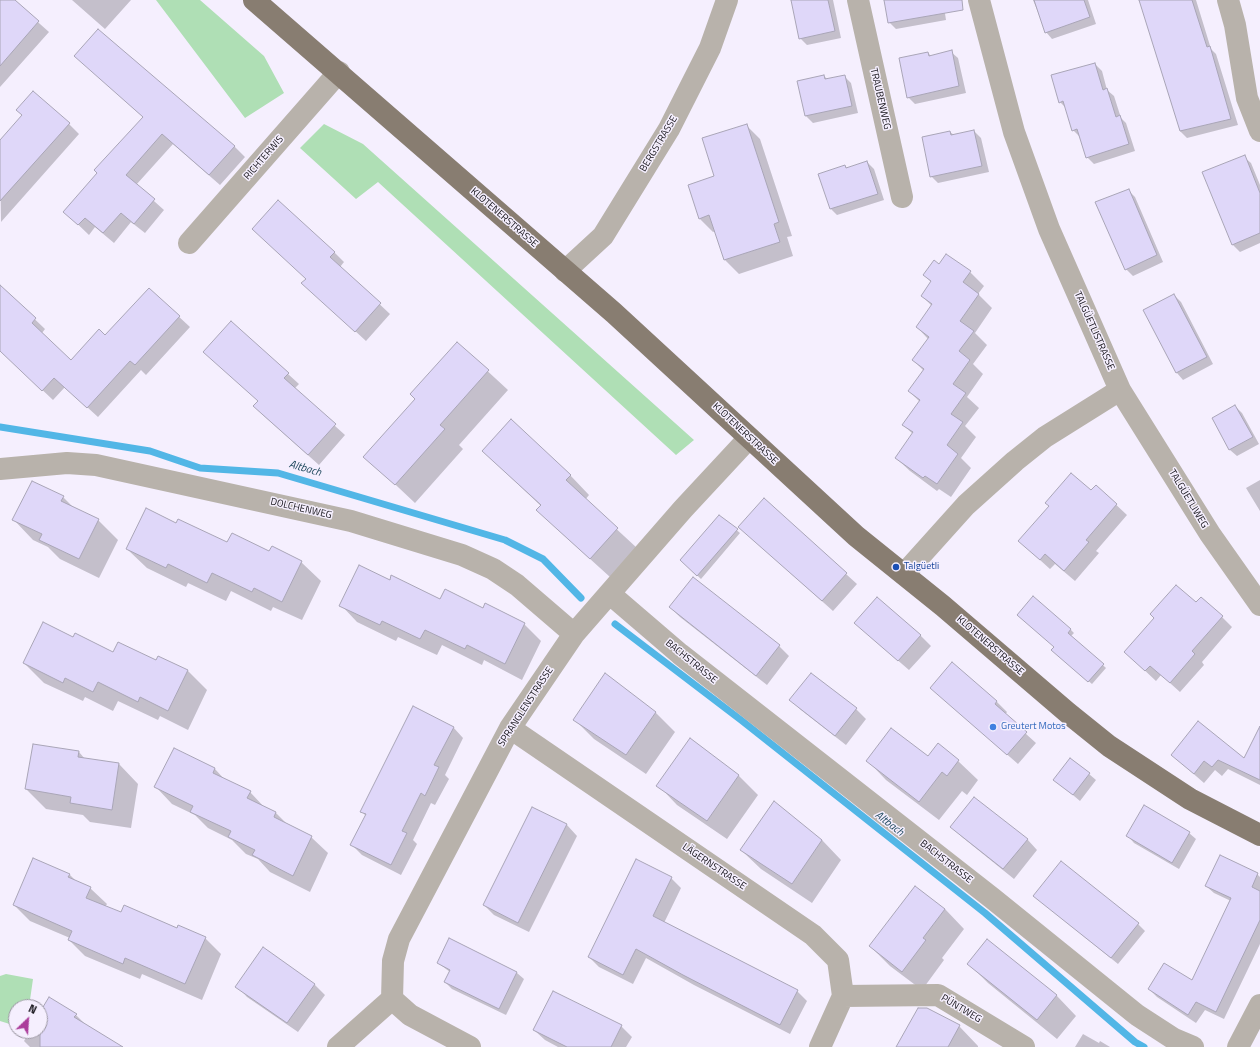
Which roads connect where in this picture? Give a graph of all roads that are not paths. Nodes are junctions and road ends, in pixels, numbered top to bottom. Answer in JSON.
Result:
{"nodes":[{"id":1,"x":254,"y":0,"type":"edge"},
{"id":2,"x":728,"y":0,"type":"edge"},
{"id":3,"x":858,"y":0,"type":"edge"},
{"id":4,"x":979,"y":0,"type":"edge"},
{"id":5,"x":1228,"y":0,"type":"edge"},
{"id":6,"x":339,"y":72,"type":"junction"},
{"id":7,"x":1260,"y":131,"type":"edge"},
{"id":8,"x":902,"y":197,"type":"dead end"},
{"id":9,"x":189,"y":243,"type":"dead end"},
{"id":10,"x":564,"y":271,"type":"junction"},
{"id":11,"x":1120,"y":390,"type":"junction"},
{"id":12,"x":749,"y":438,"type":"junction"},
{"id":13,"x":0,"y":469,"type":"edge"},
{"id":14,"x":904,"y":574,"type":"junction"},
{"id":15,"x":610,"y":594,"type":"junction"},
{"id":16,"x":1260,"y":605,"type":"edge"},
{"id":17,"x":574,"y":634,"type":"junction"},
{"id":18,"x":510,"y":728,"type":"junction"},
{"id":19,"x":1260,"y":835,"type":"edge"},
{"id":20,"x":843,"y":996,"type":"junction"},
{"id":21,"x":392,"y":999,"type":"junction"},
{"id":22,"x":1260,"y":1004,"type":"edge"},
{"id":23,"x":338,"y":1047,"type":"edge"},
{"id":24,"x":470,"y":1047,"type":"edge"},
{"id":25,"x":820,"y":1047,"type":"edge"},
{"id":26,"x":1024,"y":1047,"type":"edge"},
{"id":27,"x":1193,"y":1047,"type":"edge"},
{"id":28,"x":1238,"y":1047,"type":"edge"}],
"edges":[{"from":1,"to":6,"type":"main road","name":"KLOTENERSTRASSE"},
{"from":2,"to":10,"type":"street","name":"BERGSTRASSE"},
{"from":3,"to":8,"type":"street","name":"TRAUBENWEG"},
{"from":4,"to":11,"type":"street","name":"TALGÜETLISTRASSE"},
{"from":5,"to":7,"type":"street"},
{"from":6,"to":9,"type":"street","name":"RICHTERWIS"},
{"from":6,"to":10,"type":"main road","name":"KLOTENERSTRASSE"},
{"from":10,"to":12,"type":"main road","name":"KLOTENERSTRASSE"},
{"from":11,"to":14,"type":"street"},
{"from":11,"to":16,"type":"street","name":"TALGÜETLIWEG"},
{"from":12,"to":14,"type":"main road","name":"KLOTENERSTRASSE"},
{"from":12,"to":15,"type":"street","name":"SPRANGLENSTRASSE"},
{"from":13,"to":17,"type":"street","name":"DOLCHENWEG"},
{"from":14,"to":19,"type":"main road","name":"KLOTENERSTRASSE"},
{"from":15,"to":17,"type":"street","name":"SPRANGLENSTRASSE"},
{"from":15,"to":27,"type":"street","name":"BACHSTRASSE"},
{"from":17,"to":18,"type":"street","name":"SPRANGLENSTRASSE"},
{"from":18,"to":20,"type":"street","name":"LÄGERNSTRASSE"},
{"from":18,"to":21,"type":"street","name":"SPRANGLENSTRASSE"},
{"from":20,"to":25,"type":"street"},
{"from":20,"to":26,"type":"street","name":"PÜNTWEG"},
{"from":21,"to":23,"type":"street"},
{"from":21,"to":24,"type":"street"},
{"from":22,"to":28,"type":"street"}]}
